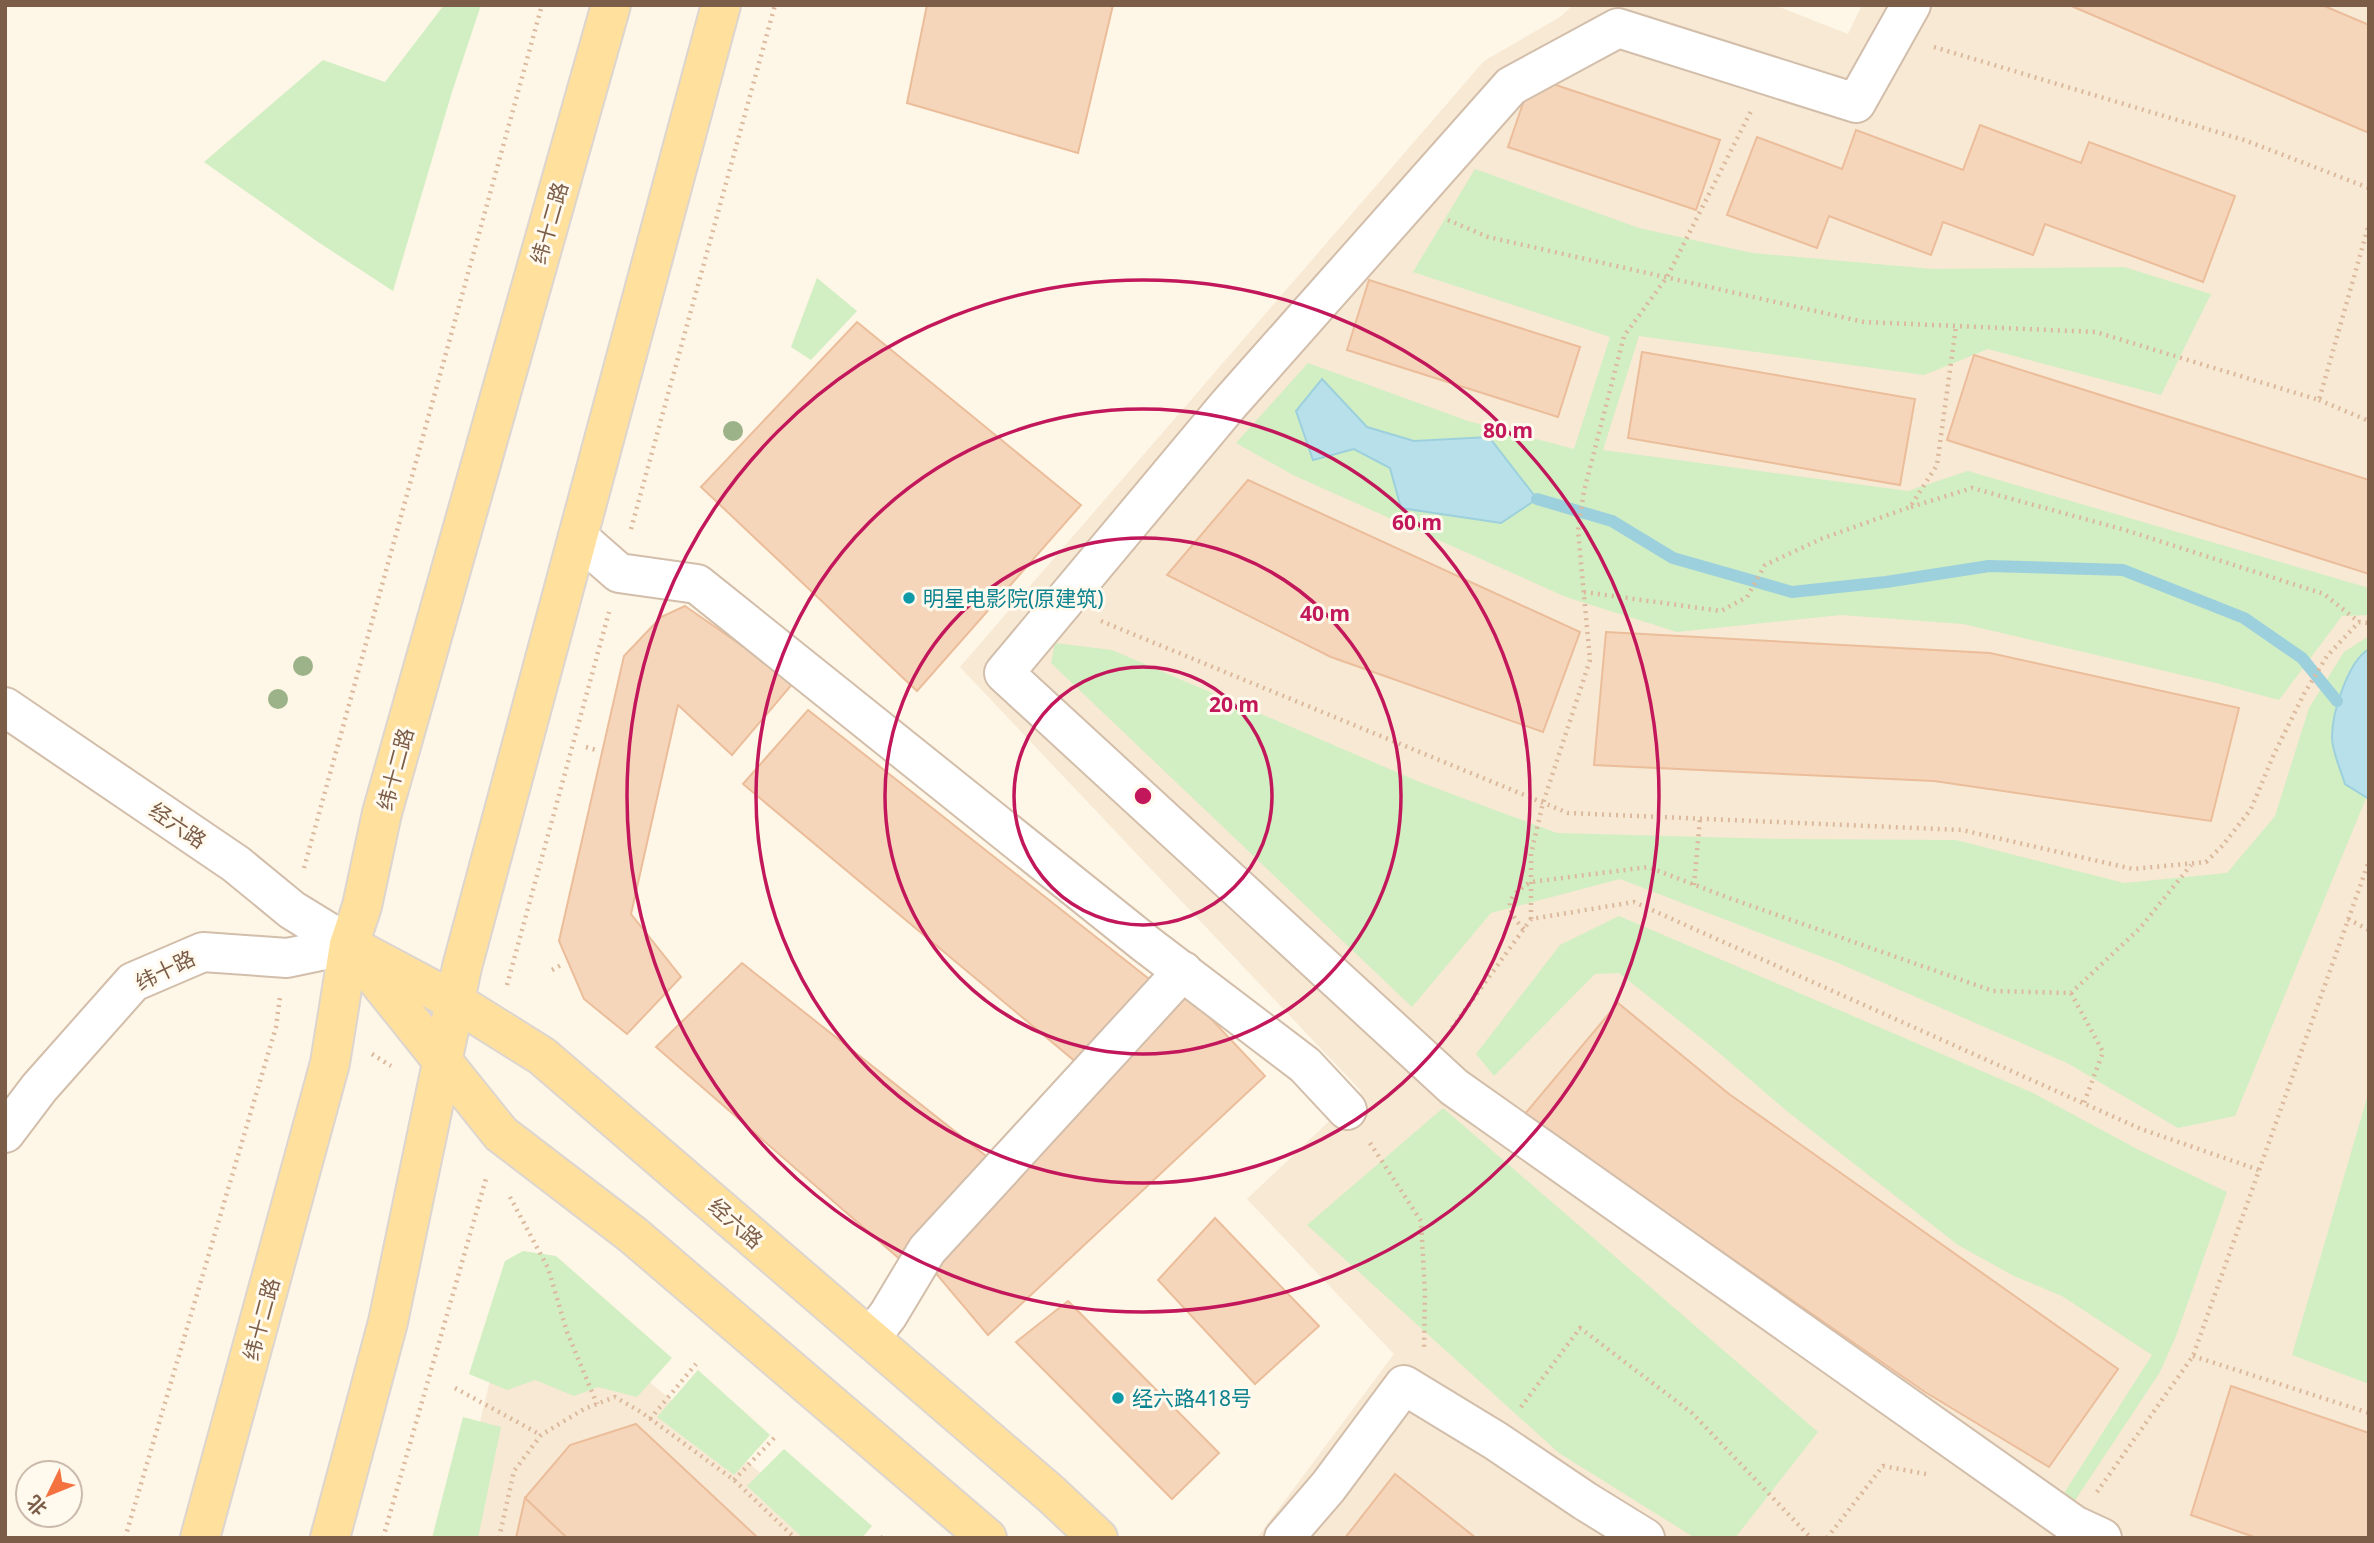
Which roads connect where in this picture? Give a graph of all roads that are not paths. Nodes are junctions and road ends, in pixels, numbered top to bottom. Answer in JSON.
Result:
{"nodes":[{"id":1,"x":611,"y":5,"type":"edge"},
{"id":2,"x":721,"y":5,"type":"edge"},
{"id":3,"x":1902,"y":20,"type":"edge"},
{"id":4,"x":578,"y":537,"type":"junction"},
{"id":5,"x":5,"y":707,"type":"edge"},
{"id":6,"x":349,"y":945,"type":"junction"},
{"id":7,"x":1182,"y":971,"type":"junction"},
{"id":8,"x":454,"y":1001,"type":"junction"},
{"id":9,"x":443,"y":1063,"type":"junction"},
{"id":10,"x":1348,"y":1110,"type":"road end"},
{"id":11,"x":5,"y":1133,"type":"edge"},
{"id":12,"x":870,"y":1338,"type":"junction"},
{"id":13,"x":2088,"y":1532,"type":"edge"},
{"id":14,"x":200,"y":1538,"type":"edge"},
{"id":15,"x":330,"y":1538,"type":"edge"},
{"id":16,"x":987,"y":1538,"type":"edge"},
{"id":17,"x":1098,"y":1538,"type":"edge"},
{"id":18,"x":1284,"y":1538,"type":"edge"},
{"id":19,"x":1644,"y":1538,"type":"edge"}],
"edges":[{"from":1,"to":6,"type":"main road","name":"纬十二路"},
{"from":2,"to":4,"type":"main road"},
{"from":3,"to":13,"type":"street"},
{"from":4,"to":7,"type":"street"},
{"from":4,"to":8,"type":"main road"},
{"from":5,"to":6,"type":"street","name":"经六路"},
{"from":6,"to":8,"type":"main road","name":"经六路"},
{"from":6,"to":9,"type":"main road","name":"经六路"},
{"from":6,"to":11,"type":"street","name":"纬十路"},
{"from":6,"to":14,"type":"main road","name":"纬十二路"},
{"from":7,"to":10,"type":"street"},
{"from":7,"to":12,"type":"street"},
{"from":8,"to":9,"type":"main road"},
{"from":8,"to":12,"type":"main road","name":"经六路"},
{"from":9,"to":15,"type":"main road"},
{"from":9,"to":16,"type":"main road","name":"经六路"},
{"from":12,"to":17,"type":"main road","name":"经六路"},
{"from":18,"to":19,"type":"street"}]}
